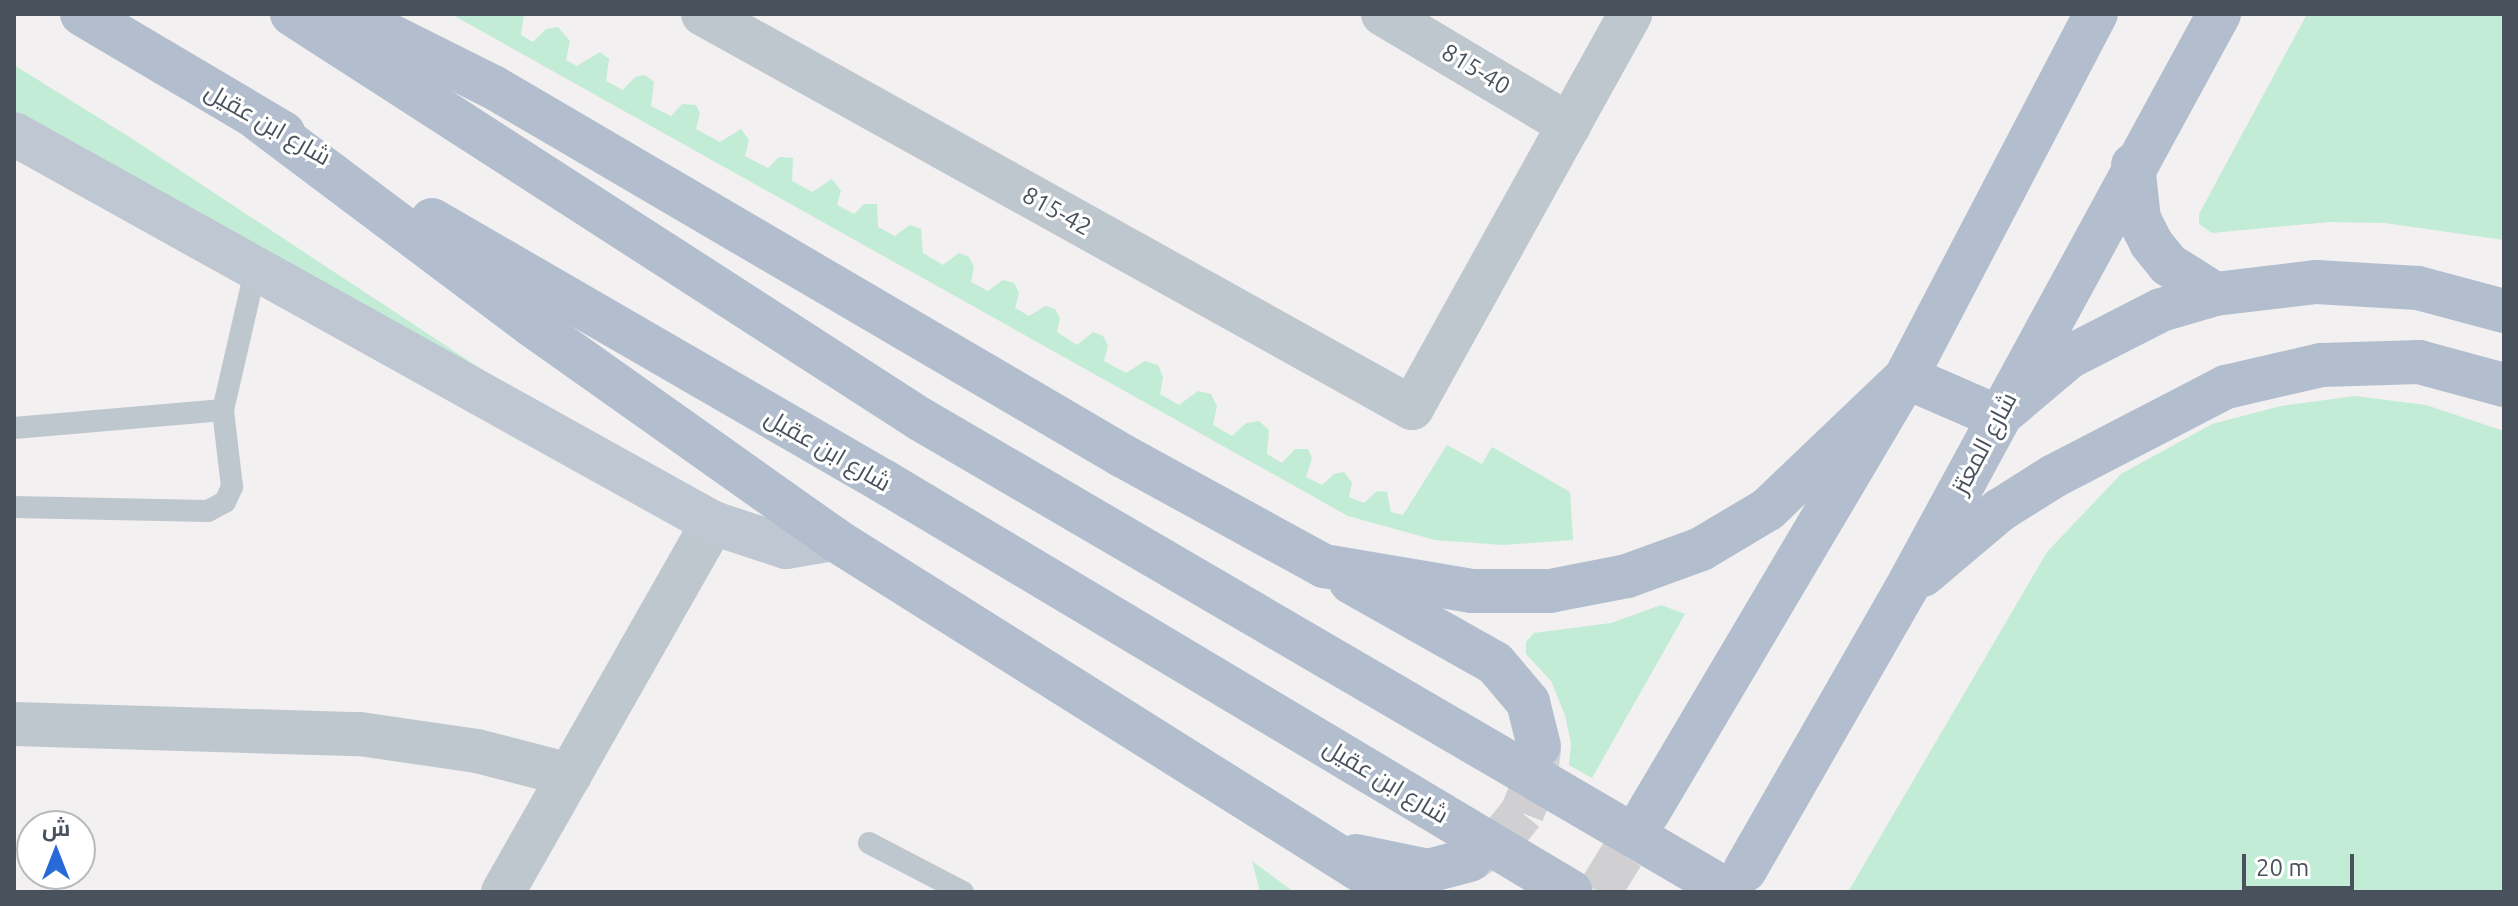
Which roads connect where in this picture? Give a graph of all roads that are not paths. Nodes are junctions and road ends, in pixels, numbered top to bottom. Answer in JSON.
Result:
{"nodes":[{"id":1,"x":82,"y":14,"type":"edge"},
{"id":2,"x":292,"y":14,"type":"edge"},
{"id":3,"x":347,"y":14,"type":"edge"},
{"id":4,"x":703,"y":14,"type":"edge"},
{"id":5,"x":1383,"y":14,"type":"edge"},
{"id":6,"x":1630,"y":14,"type":"edge"},
{"id":7,"x":2096,"y":14,"type":"edge"},
{"id":8,"x":2219,"y":14,"type":"edge"},
{"id":9,"x":259,"y":120,"type":"junction"},
{"id":10,"x":1569,"y":125,"type":"junction"},
{"id":11,"x":14,"y":134,"type":"edge"},
{"id":12,"x":2133,"y":165,"type":"junction"},
{"id":13,"x":255,"y":271,"type":"junction"},
{"id":14,"x":2215,"y":294,"type":"junction"},
{"id":15,"x":2504,"y":311,"type":"edge"},
{"id":16,"x":1906,"y":377,"type":"junction"},
{"id":17,"x":2504,"y":385,"type":"edge"},
{"id":18,"x":223,"y":410,"type":"junction"},
{"id":19,"x":1998,"y":417,"type":"junction"},
{"id":20,"x":14,"y":428,"type":"edge"},
{"id":21,"x":14,"y":507,"type":"edge"},
{"id":22,"x":713,"y":523,"type":"junction"},
{"id":23,"x":834,"y":539,"type":"junction"},
{"id":24,"x":1324,"y":566,"type":"junction"},
{"id":25,"x":1906,"y":589,"type":"junction"},
{"id":26,"x":14,"y":724,"type":"edge"},
{"id":27,"x":1539,"y":746,"type":"tunnel mouth"},
{"id":28,"x":570,"y":775,"type":"junction"},
{"id":29,"x":1649,"y":811,"type":"tunnel mouth"},
{"id":30,"x":1316,"y":842,"type":"junction"},
{"id":31,"x":869,"y":843,"type":"dead end"},
{"id":32,"x":1470,"y":860,"type":"tunnel mouth"},
{"id":33,"x":1737,"y":881,"type":"edge"},
{"id":34,"x":503,"y":892,"type":"edge"},
{"id":35,"x":963,"y":892,"type":"edge"},
{"id":36,"x":1355,"y":892,"type":"edge"},
{"id":37,"x":1395,"y":892,"type":"edge"},
{"id":38,"x":1571,"y":892,"type":"edge"}],
"edges":[{"from":1,"to":9,"type":"main road","name":"شارع ابن عقيل"},
{"from":2,"to":33,"type":"main road","bridge":true},
{"from":3,"to":24,"type":"main road"},
{"from":4,"to":10,"type":"street","name":"815-42"},
{"from":5,"to":10,"type":"street","name":"815-40"},
{"from":6,"to":10,"type":"street"},
{"from":7,"to":16,"type":"main road"},
{"from":8,"to":12,"type":"main road","name":"شارع المعتز"},
{"from":9,"to":23,"type":"main road"},
{"from":9,"to":38,"type":"main road","name":"شارع ابن عقيل","bridge":true},
{"from":11,"to":13,"type":"street"},
{"from":12,"to":14,"type":"main road"},
{"from":12,"to":19,"type":"main road","name":"شارع المعتز"},
{"from":13,"to":18,"type":"lane"},
{"from":13,"to":22,"type":"street"},
{"from":14,"to":15,"type":"main road"},
{"from":14,"to":19,"type":"main road"},
{"from":16,"to":19,"type":"main road"},
{"from":16,"to":24,"type":"main road"},
{"from":16,"to":29,"type":"main road"},
{"from":17,"to":25,"type":"main road"},
{"from":18,"to":20,"type":"lane"},
{"from":18,"to":21,"type":"lane"},
{"from":19,"to":25,"type":"main road","name":"شارع المعتز"},
{"from":22,"to":23,"type":"street"},
{"from":22,"to":28,"type":"street"},
{"from":23,"to":30,"type":"main road"},
{"from":24,"to":27,"type":"main road"},
{"from":25,"to":33,"type":"main road","name":"شارع المعتز"},
{"from":26,"to":28,"type":"street"},
{"from":28,"to":34,"type":"street"},
{"from":30,"to":32,"type":"main road"},
{"from":30,"to":36,"type":"main road"},
{"from":30,"to":37,"type":"main road"},
{"from":31,"to":35,"type":"lane"}]}
